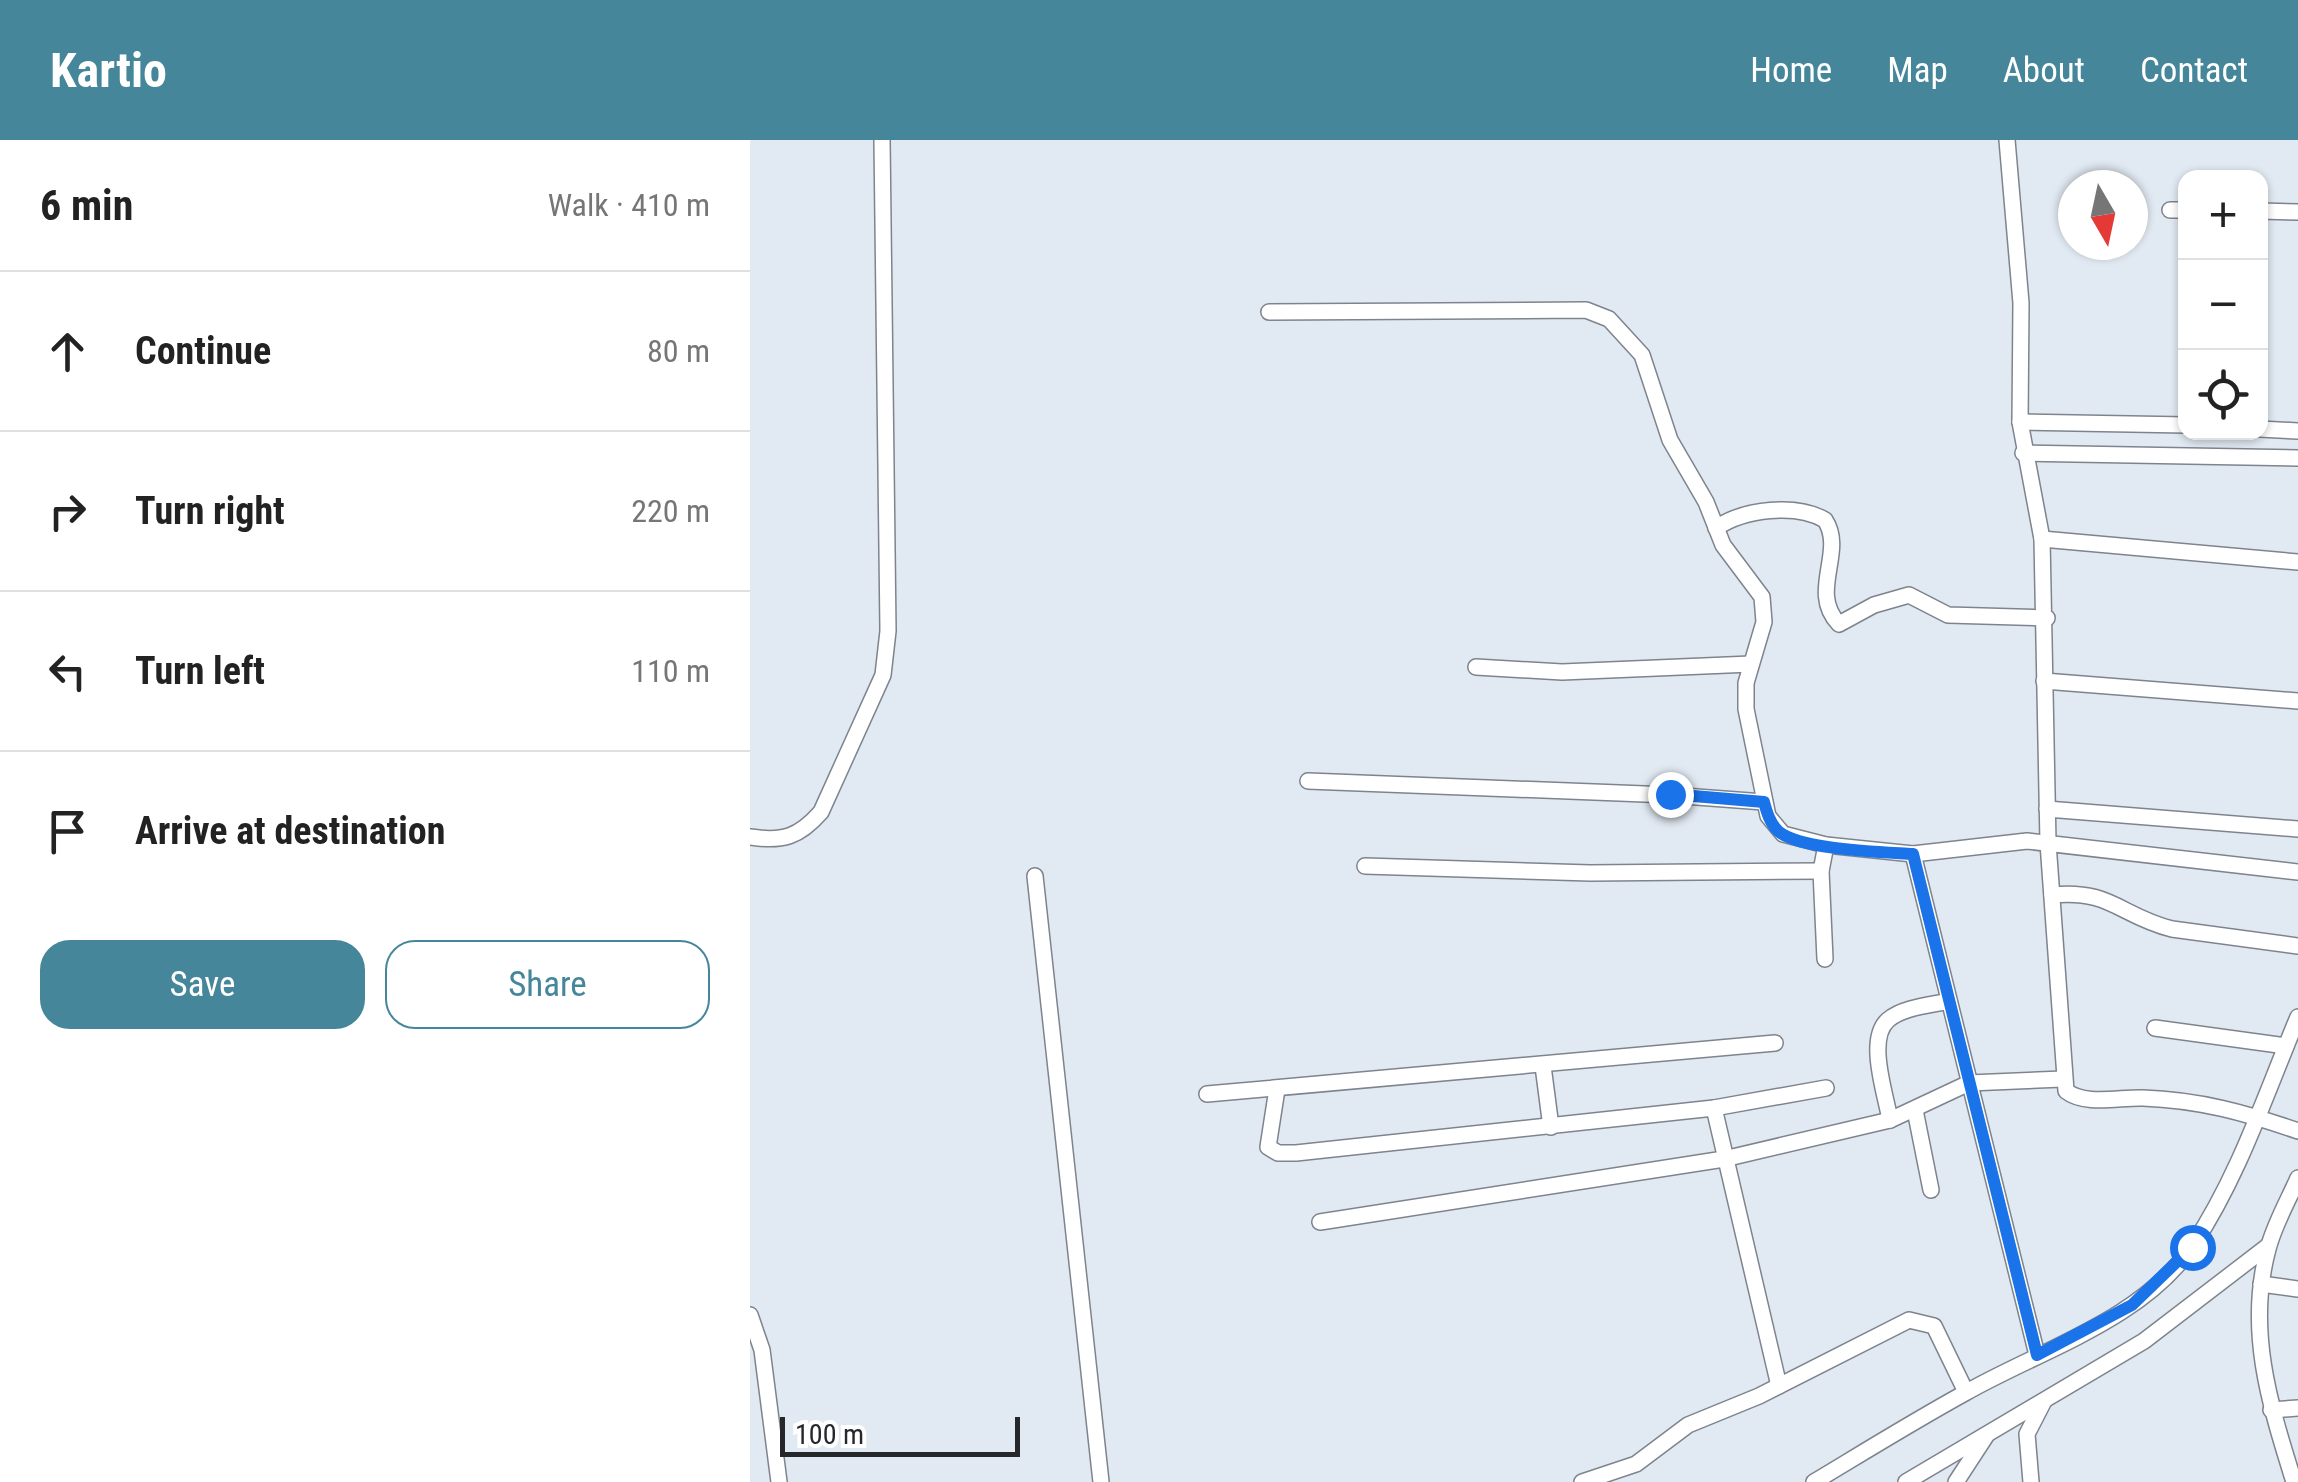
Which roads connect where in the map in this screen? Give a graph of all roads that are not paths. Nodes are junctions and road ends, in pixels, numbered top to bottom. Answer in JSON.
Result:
{"nodes":[{"id":1,"x":882,"y":140,"type":"edge"},
{"id":2,"x":2007,"y":140,"type":"edge"},
{"id":3,"x":2268,"y":211,"type":"edge"},
{"id":4,"x":2298,"y":212,"type":"edge"},
{"id":5,"x":1269,"y":312,"type":"dead end"},
{"id":6,"x":2020,"y":422,"type":"junction"},
{"id":7,"x":2178,"y":425,"type":"edge"},
{"id":8,"x":2268,"y":429,"type":"edge"},
{"id":9,"x":2298,"y":430,"type":"edge"},
{"id":10,"x":2023,"y":453,"type":"junction"},
{"id":11,"x":2298,"y":458,"type":"edge"},
{"id":12,"x":1716,"y":528,"type":"junction"},
{"id":13,"x":2042,"y":539,"type":"junction"},
{"id":14,"x":2298,"y":562,"type":"edge"},
{"id":15,"x":2047,"y":618,"type":"junction"},
{"id":16,"x":1751,"y":664,"type":"junction"},
{"id":17,"x":1476,"y":667,"type":"dead end"},
{"id":18,"x":2044,"y":681,"type":"junction"},
{"id":19,"x":2298,"y":701,"type":"edge"},
{"id":20,"x":1308,"y":782,"type":"dead end"},
{"id":21,"x":1764,"y":802,"type":"junction"},
{"id":22,"x":2047,"y":809,"type":"junction"},
{"id":23,"x":2298,"y":829,"type":"edge"},
{"id":24,"x":750,"y":838,"type":"edge"},
{"id":25,"x":2048,"y":842,"type":"junction"},
{"id":26,"x":1826,"y":845,"type":"junction"},
{"id":27,"x":1913,"y":854,"type":"junction"},
{"id":28,"x":1365,"y":866,"type":"dead end"},
{"id":29,"x":1821,"y":871,"type":"junction"},
{"id":30,"x":2298,"y":872,"type":"edge"},
{"id":31,"x":1034,"y":876,"type":"dead end"},
{"id":32,"x":2052,"y":895,"type":"junction"},
{"id":33,"x":2298,"y":946,"type":"edge"},
{"id":34,"x":1824,"y":959,"type":"dead end"},
{"id":35,"x":1950,"y":1000,"type":"junction"},
{"id":36,"x":2298,"y":1018,"type":"edge"},
{"id":37,"x":2156,"y":1028,"type":"dead end"},
{"id":38,"x":1775,"y":1043,"type":"dead end"},
{"id":39,"x":2286,"y":1046,"type":"junction"},
{"id":40,"x":1543,"y":1066,"type":"junction"},
{"id":41,"x":2063,"y":1079,"type":"junction"},
{"id":42,"x":1969,"y":1083,"type":"junction"},
{"id":43,"x":1826,"y":1088,"type":"dead end"},
{"id":44,"x":1278,"y":1090,"type":"junction"},
{"id":45,"x":1207,"y":1094,"type":"dead end"},
{"id":46,"x":1714,"y":1108,"type":"junction"},
{"id":47,"x":1916,"y":1110,"type":"junction"},
{"id":48,"x":2265,"y":1118,"type":"junction"},
{"id":49,"x":1890,"y":1120,"type":"junction"},
{"id":50,"x":1551,"y":1127,"type":"junction"},
{"id":51,"x":2295,"y":1130,"type":"edge"},
{"id":52,"x":1724,"y":1159,"type":"junction"},
{"id":53,"x":2298,"y":1178,"type":"edge"},
{"id":54,"x":1932,"y":1190,"type":"dead end"},
{"id":55,"x":1320,"y":1222,"type":"dead end"},
{"id":56,"x":2268,"y":1246,"type":"junction"},
{"id":57,"x":2261,"y":1284,"type":"junction"},
{"id":58,"x":2298,"y":1289,"type":"edge"},
{"id":59,"x":750,"y":1315,"type":"edge"},
{"id":60,"x":2037,"y":1355,"type":"junction"},
{"id":61,"x":1779,"y":1386,"type":"junction"},
{"id":62,"x":1966,"y":1392,"type":"junction"},
{"id":63,"x":2045,"y":1400,"type":"junction"},
{"id":64,"x":2298,"y":1408,"type":"edge"},
{"id":65,"x":2271,"y":1410,"type":"junction"},
{"id":66,"x":1988,"y":1433,"type":"junction"},
{"id":67,"x":778,"y":1482,"type":"edge"},
{"id":68,"x":1101,"y":1482,"type":"edge"},
{"id":69,"x":1582,"y":1482,"type":"edge"},
{"id":70,"x":1814,"y":1482,"type":"edge"},
{"id":71,"x":1906,"y":1482,"type":"edge"},
{"id":72,"x":1956,"y":1482,"type":"edge"},
{"id":73,"x":2031,"y":1482,"type":"edge"},
{"id":74,"x":2294,"y":1482,"type":"edge"}],
"edges":[{"from":1,"to":24,"type":"street"},
{"from":2,"to":6,"type":"street"},
{"from":3,"to":4,"type":"street"},
{"from":5,"to":12,"type":"street"},
{"from":6,"to":7,"type":"street"},
{"from":6,"to":10,"type":"street"},
{"from":8,"to":9,"type":"street"},
{"from":10,"to":11,"type":"street"},
{"from":10,"to":13,"type":"street"},
{"from":12,"to":15,"type":"street"},
{"from":12,"to":16,"type":"street"},
{"from":13,"to":14,"type":"street"},
{"from":13,"to":15,"type":"street"},
{"from":15,"to":18,"type":"street"},
{"from":16,"to":17,"type":"street"},
{"from":16,"to":21,"type":"street"},
{"from":18,"to":19,"type":"street"},
{"from":18,"to":22,"type":"street"},
{"from":20,"to":21,"type":"street"},
{"from":21,"to":26,"type":"street"},
{"from":22,"to":23,"type":"street"},
{"from":22,"to":25,"type":"street"},
{"from":25,"to":27,"type":"street"},
{"from":25,"to":30,"type":"street"},
{"from":25,"to":32,"type":"street"},
{"from":26,"to":27,"type":"street"},
{"from":26,"to":29,"type":"street"},
{"from":27,"to":35,"type":"street"},
{"from":28,"to":29,"type":"street"},
{"from":29,"to":34,"type":"street"},
{"from":31,"to":68,"type":"street"},
{"from":32,"to":33,"type":"street"},
{"from":32,"to":41,"type":"street"},
{"from":35,"to":42,"type":"street"},
{"from":35,"to":49,"type":"street"},
{"from":36,"to":39,"type":"street"},
{"from":37,"to":39,"type":"street"},
{"from":38,"to":40,"type":"street"},
{"from":39,"to":48,"type":"street"},
{"from":40,"to":44,"type":"street"},
{"from":40,"to":50,"type":"street"},
{"from":41,"to":42,"type":"street"},
{"from":41,"to":48,"type":"street"},
{"from":42,"to":47,"type":"street"},
{"from":42,"to":60,"type":"street"},
{"from":43,"to":46,"type":"street"},
{"from":44,"to":45,"type":"street"},
{"from":44,"to":50,"type":"street"},
{"from":46,"to":50,"type":"street"},
{"from":46,"to":52,"type":"street"},
{"from":47,"to":49,"type":"street"},
{"from":47,"to":54,"type":"street"},
{"from":48,"to":51,"type":"street"},
{"from":48,"to":60,"type":"street"},
{"from":49,"to":52,"type":"street"},
{"from":52,"to":55,"type":"street"},
{"from":52,"to":61,"type":"street"},
{"from":53,"to":56,"type":"street"},
{"from":56,"to":57,"type":"street"},
{"from":56,"to":63,"type":"street"},
{"from":57,"to":58,"type":"street"},
{"from":57,"to":65,"type":"street"},
{"from":59,"to":67,"type":"street"},
{"from":60,"to":62,"type":"street"},
{"from":61,"to":62,"type":"street"},
{"from":61,"to":69,"type":"street"},
{"from":62,"to":70,"type":"street"},
{"from":63,"to":66,"type":"street"},
{"from":63,"to":73,"type":"street"},
{"from":64,"to":65,"type":"street"},
{"from":65,"to":74,"type":"street"},
{"from":66,"to":71,"type":"street"},
{"from":66,"to":72,"type":"street"}]}
